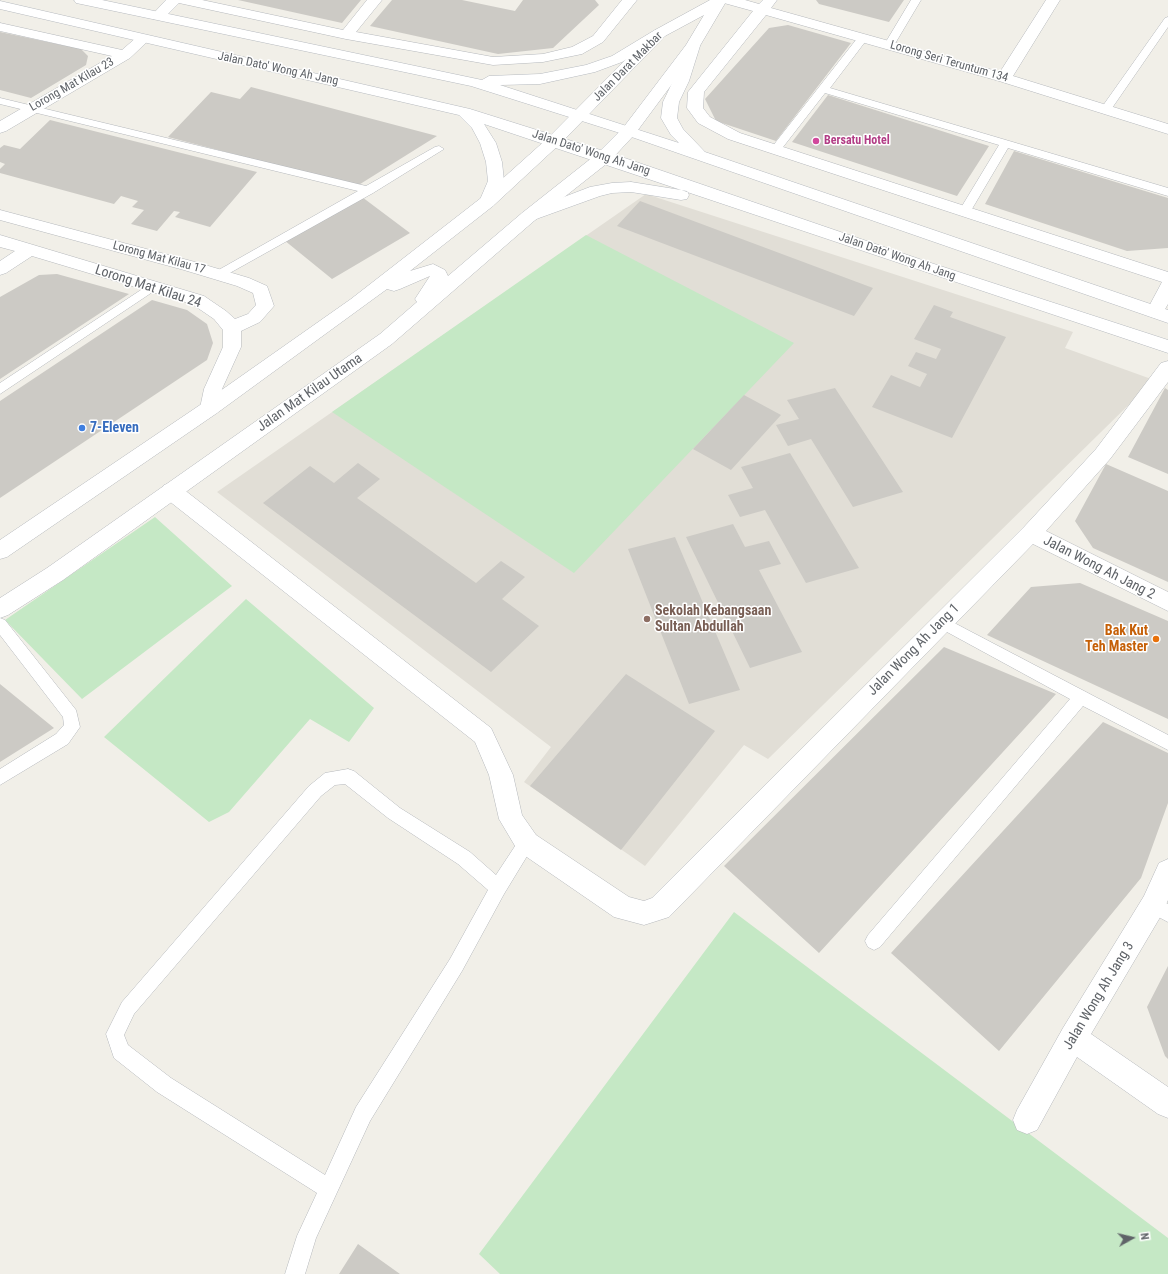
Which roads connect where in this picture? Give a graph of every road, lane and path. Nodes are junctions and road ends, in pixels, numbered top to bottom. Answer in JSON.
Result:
{"nodes":[{"id":1,"x":81,"y":0,"type":"edge"},
{"id":2,"x":174,"y":0,"type":"edge"},
{"id":3,"x":182,"y":0,"type":"edge"},
{"id":4,"x":375,"y":0,"type":"edge"},
{"id":5,"x":630,"y":0,"type":"edge"},
{"id":6,"x":720,"y":0,"type":"edge"},
{"id":7,"x":729,"y":0,"type":"edge"},
{"id":8,"x":916,"y":0,"type":"edge"},
{"id":9,"x":1053,"y":0,"type":"edge"},
{"id":10,"x":0,"y":5,"type":"edge"},
{"id":11,"x":766,"y":5,"type":"edge"},
{"id":12,"x":158,"y":16,"type":"junction"},
{"id":13,"x":1168,"y":20,"type":"edge"},
{"id":14,"x":0,"y":27,"type":"edge"},
{"id":15,"x":660,"y":33,"type":"junction"},
{"id":16,"x":346,"y":34,"type":"junction"},
{"id":17,"x":863,"y":38,"type":"junction"},
{"id":18,"x":143,"y":39,"type":"junction"},
{"id":19,"x":888,"y":44,"type":"junction"},
{"id":20,"x":693,"y":46,"type":"junction"},
{"id":21,"x":125,"y":55,"type":"junction"},
{"id":22,"x":1004,"y":78,"type":"junction"},
{"id":23,"x":474,"y":82,"type":"junction"},
{"id":24,"x":823,"y":89,"type":"junction"},
{"id":25,"x":0,"y":100,"type":"edge"},
{"id":26,"x":32,"y":108,"type":"junction"},
{"id":27,"x":1106,"y":109,"type":"junction"},
{"id":28,"x":464,"y":112,"type":"junction"},
{"id":29,"x":581,"y":115,"type":"junction"},
{"id":30,"x":0,"y":128,"type":"edge"},
{"id":31,"x":1168,"y":129,"type":"edge"},
{"id":32,"x":629,"y":131,"type":"junction"},
{"id":33,"x":555,"y":140,"type":"junction"},
{"id":34,"x":1005,"y":144,"type":"junction"},
{"id":35,"x":439,"y":149,"type":"dead end"},
{"id":36,"x":776,"y":149,"type":"junction"},
{"id":37,"x":604,"y":157,"type":"junction"},
{"id":38,"x":704,"y":158,"type":"junction"},
{"id":39,"x":369,"y":190,"type":"junction"},
{"id":40,"x":1168,"y":192,"type":"edge"},
{"id":41,"x":487,"y":202,"type":"junction"},
{"id":42,"x":965,"y":211,"type":"junction"},
{"id":43,"x":0,"y":215,"type":"edge"},
{"id":44,"x":780,"y":216,"type":"junction"},
{"id":45,"x":528,"y":217,"type":"junction"},
{"id":46,"x":0,"y":241,"type":"edge"},
{"id":47,"x":30,"y":250,"type":"junction"},
{"id":48,"x":0,"y":269,"type":"edge"},
{"id":49,"x":219,"y":275,"type":"junction"},
{"id":50,"x":1168,"y":278,"type":"edge"},
{"id":51,"x":154,"y":286,"type":"junction"},
{"id":52,"x":1168,"y":286,"type":"edge"},
{"id":53,"x":357,"y":303,"type":"junction"},
{"id":54,"x":1161,"y":315,"type":"edge"},
{"id":55,"x":232,"y":328,"type":"junction"},
{"id":56,"x":397,"y":329,"type":"junction"},
{"id":57,"x":1168,"y":347,"type":"edge"},
{"id":58,"x":1165,"y":378,"type":"edge"},
{"id":59,"x":0,"y":389,"type":"edge"},
{"id":60,"x":210,"y":408,"type":"junction"},
{"id":61,"x":171,"y":492,"type":"junction"},
{"id":62,"x":1031,"y":533,"type":"junction"},
{"id":63,"x":1,"y":549,"type":"edge"},
{"id":64,"x":1168,"y":602,"type":"edge"},
{"id":65,"x":0,"y":609,"type":"edge"},
{"id":66,"x":941,"y":622,"type":"junction"},
{"id":67,"x":0,"y":624,"type":"edge"},
{"id":68,"x":1082,"y":696,"type":"junction"},
{"id":69,"x":1168,"y":743,"type":"edge"},
{"id":70,"x":0,"y":778,"type":"edge"},
{"id":71,"x":527,"y":843,"type":"junction"},
{"id":72,"x":1168,"y":871,"type":"edge"},
{"id":73,"x":498,"y":888,"type":"junction"},
{"id":74,"x":1161,"y":909,"type":"edge"},
{"id":75,"x":874,"y":941,"type":"dead end"},
{"id":76,"x":1073,"y":1038,"type":"junction"},
{"id":77,"x":1168,"y":1104,"type":"edge"},
{"id":78,"x":1027,"y":1120,"type":"dead end"},
{"id":79,"x":329,"y":1189,"type":"junction"},
{"id":80,"x":295,"y":1274,"type":"edge"}],
"edges":[{"from":1,"to":12,"type":"street","name":"Jalan Dato' Wong Ah Jang"},
{"from":2,"to":12,"type":"street"},
{"from":3,"to":16,"type":"street"},
{"from":4,"to":16,"type":"street"},
{"from":5,"to":16,"type":"street"},
{"from":6,"to":15,"type":"street","name":"Jalan Darat Makbar"},
{"from":6,"to":20,"type":"street","name":"Jalan Darat Makbar"},
{"from":7,"to":11,"type":"street","name":"Lorong Seri Teruntum 134"},
{"from":8,"to":19,"type":"lane"},
{"from":9,"to":22,"type":"street"},
{"from":10,"to":18,"type":"street","name":"Jalan Dato' Wong Ah Jang"},
{"from":11,"to":17,"type":"street","name":"Lorong Seri Teruntum 134"},
{"from":11,"to":36,"type":"street"},
{"from":12,"to":23,"type":"street","name":"Jalan Dato' Wong Ah Jang"},
{"from":13,"to":27,"type":"lane"},
{"from":14,"to":21,"type":"street"},
{"from":15,"to":23,"type":"street"},
{"from":15,"to":29,"type":"street","name":"Jalan Darat Makbar"},
{"from":17,"to":19,"type":"street","name":"Lorong Seri Teruntum 134"},
{"from":17,"to":24,"type":"lane"},
{"from":18,"to":21,"type":"street","name":"Lorong Mat Kilau 23"},
{"from":18,"to":28,"type":"street","name":"Jalan Dato' Wong Ah Jang"},
{"from":19,"to":22,"type":"street","name":"Lorong Seri Teruntum 134"},
{"from":20,"to":32,"type":"street","name":"Jalan Darat Makbar"},
{"from":20,"to":38,"type":"street"},
{"from":21,"to":26,"type":"street","name":"Lorong Mat Kilau 23"},
{"from":22,"to":27,"type":"street","name":"Lorong Seri Teruntum 134"},
{"from":23,"to":29,"type":"street","name":"Jalan Dato' Wong Ah Jang"},
{"from":24,"to":34,"type":"lane"},
{"from":24,"to":36,"type":"lane"},
{"from":25,"to":26,"type":"lane"},
{"from":26,"to":30,"type":"street","name":"Lorong Mat Kilau 23"},
{"from":26,"to":39,"type":"lane"},
{"from":27,"to":31,"type":"street","name":"Lorong Seri Teruntum 134"},
{"from":28,"to":33,"type":"street","name":"Jalan Dato' Wong Ah Jang"},
{"from":28,"to":41,"type":"street"},
{"from":29,"to":32,"type":"street","name":"Jalan Dato' Wong Ah Jang"},
{"from":29,"to":33,"type":"street","name":"Jalan Darat Makbar"},
{"from":32,"to":37,"type":"street","name":"Jalan Darat Makbar"},
{"from":32,"to":38,"type":"street","name":"Jalan Dato' Wong Ah Jang"},
{"from":33,"to":37,"type":"street","name":"Jalan Dato' Wong Ah Jang"},
{"from":33,"to":41,"type":"street"},
{"from":34,"to":40,"type":"lane"},
{"from":34,"to":42,"type":"lane"},
{"from":35,"to":39,"type":"lane"},
{"from":36,"to":42,"type":"street"},
{"from":37,"to":44,"type":"street","name":"Jalan Dato' Wong Ah Jang"},
{"from":37,"to":45,"type":"street","name":"Jalan Mat Kilau Utama"},
{"from":38,"to":54,"type":"street","name":"Jalan Dato' Wong Ah Jang"},
{"from":39,"to":49,"type":"lane"},
{"from":41,"to":53,"type":"street"},
{"from":42,"to":50,"type":"street"},
{"from":43,"to":49,"type":"street","name":"Lorong Mat Kilau 17"},
{"from":44,"to":45,"type":"street"},
{"from":44,"to":57,"type":"street","name":"Jalan Dato' Wong Ah Jang"},
{"from":45,"to":56,"type":"street","name":"Jalan Mat Kilau Utama"},
{"from":46,"to":47,"type":"street","name":"Lorong Mat Kilau 24"},
{"from":47,"to":48,"type":"street"},
{"from":47,"to":51,"type":"street","name":"Lorong Mat Kilau 24"},
{"from":49,"to":55,"type":"street","name":"Lorong Mat Kilau 17"},
{"from":51,"to":55,"type":"street","name":"Lorong Mat Kilau 24"},
{"from":51,"to":59,"type":"lane"},
{"from":52,"to":54,"type":"street"},
{"from":53,"to":56,"type":"street"},
{"from":53,"to":60,"type":"street"},
{"from":55,"to":60,"type":"street"},
{"from":56,"to":61,"type":"street","name":"Jalan Mat Kilau Utama"},
{"from":58,"to":62,"type":"street","name":"Jalan Wong Ah Jang 1"},
{"from":60,"to":63,"type":"street"},
{"from":61,"to":65,"type":"street","name":"Jalan Mat Kilau Utama"},
{"from":61,"to":71,"type":"street"},
{"from":62,"to":64,"type":"street","name":"Jalan Wong Ah Jang 2"},
{"from":62,"to":66,"type":"street","name":"Jalan Wong Ah Jang 1"},
{"from":66,"to":68,"type":"lane"},
{"from":66,"to":71,"type":"street","name":"Jalan Wong Ah Jang 1"},
{"from":67,"to":70,"type":"lane"},
{"from":68,"to":69,"type":"lane"},
{"from":68,"to":75,"type":"lane"},
{"from":71,"to":73,"type":"lane"},
{"from":72,"to":74,"type":"street","name":"Jalan Wong Ah Jang 3"},
{"from":73,"to":79,"type":"lane"},
{"from":73,"to":79,"type":"lane"},
{"from":74,"to":76,"type":"street","name":"Jalan Wong Ah Jang 3"},
{"from":76,"to":77,"type":"street"},
{"from":76,"to":78,"type":"street","name":"Jalan Wong Ah Jang 3"},
{"from":79,"to":80,"type":"lane"}]}
